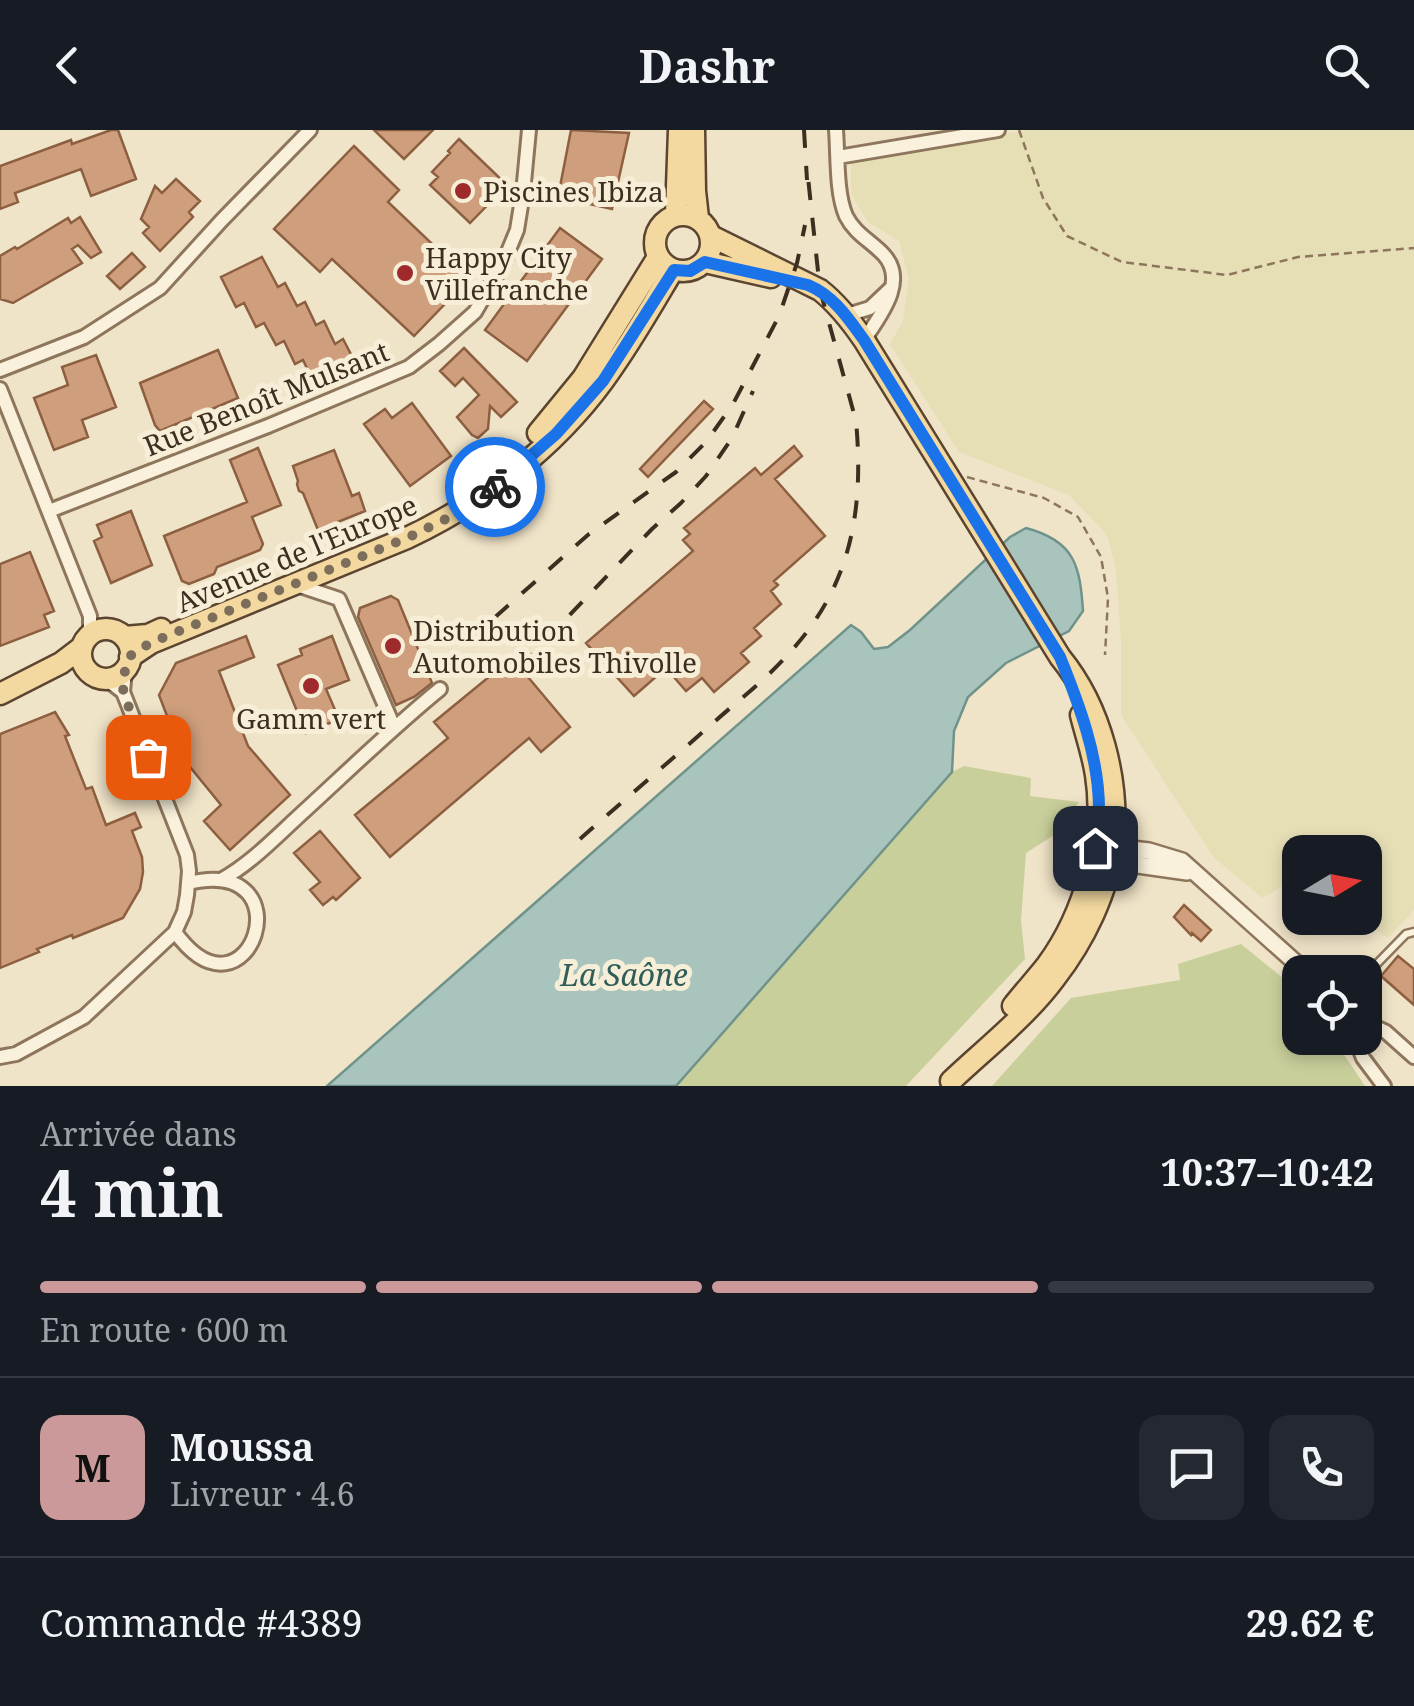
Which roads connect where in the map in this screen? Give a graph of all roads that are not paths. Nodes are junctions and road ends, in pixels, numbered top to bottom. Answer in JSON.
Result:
{"nodes":[{"id":1,"x":310,"y":130,"type":"edge"},
{"id":2,"x":529,"y":130,"type":"edge"},
{"id":3,"x":679,"y":130,"type":"edge"},
{"id":4,"x":694,"y":130,"type":"edge"},
{"id":5,"x":836,"y":130,"type":"edge"},
{"id":6,"x":998,"y":130,"type":"edge"},
{"id":7,"x":838,"y":157,"type":"junction"},
{"id":8,"x":676,"y":215,"type":"junction"},
{"id":9,"x":698,"y":218,"type":"junction"},
{"id":10,"x":711,"y":236,"type":"junction"},
{"id":11,"x":705,"y":262,"type":"junction"},
{"id":12,"x":666,"y":264,"type":"junction"},
{"id":13,"x":808,"y":285,"type":"junction"},
{"id":14,"x":891,"y":288,"type":"junction"},
{"id":15,"x":846,"y":316,"type":"junction"},
{"id":16,"x":864,"y":340,"type":"junction"},
{"id":17,"x":0,"y":370,"type":"edge"},
{"id":18,"x":0,"y":389,"type":"edge"},
{"id":19,"x":49,"y":511,"type":"junction"},
{"id":20,"x":294,"y":584,"type":"junction"},
{"id":21,"x":106,"y":653,"type":"junction"},
{"id":22,"x":440,"y":689,"type":"dead end"},
{"id":23,"x":0,"y":697,"type":"edge"},
{"id":24,"x":394,"y":727,"type":"junction"},
{"id":25,"x":1106,"y":852,"type":"junction"},
{"id":26,"x":221,"y":880,"type":"junction"},
{"id":27,"x":188,"y":883,"type":"junction"},
{"id":28,"x":175,"y":932,"type":"junction"},
{"id":29,"x":1414,"y":932,"type":"edge"},
{"id":30,"x":1287,"y":955,"type":"edge"},
{"id":31,"x":1382,"y":959,"type":"edge"},
{"id":32,"x":1382,"y":1030,"type":"edge"},
{"id":33,"x":1362,"y":1055,"type":"edge"},
{"id":34,"x":0,"y":1056,"type":"edge"},
{"id":35,"x":1414,"y":1057,"type":"edge"},
{"id":36,"x":949,"y":1084,"type":"edge"},
{"id":37,"x":1384,"y":1086,"type":"edge"}],
"edges":[{"from":1,"to":17,"type":"street"},
{"from":2,"to":19,"type":"street","name":"Rue Benoît Mulsant"},
{"from":3,"to":8,"type":"main road"},
{"from":4,"to":9,"type":"main road"},
{"from":5,"to":7,"type":"street"},
{"from":6,"to":7,"type":"street"},
{"from":7,"to":14,"type":"street"},
{"from":8,"to":9,"type":"main road"},
{"from":8,"to":12,"type":"main road"},
{"from":9,"to":10,"type":"main road"},
{"from":10,"to":11,"type":"main road"},
{"from":10,"to":13,"type":"main road"},
{"from":11,"to":12,"type":"main road"},
{"from":11,"to":13,"type":"main road"},
{"from":12,"to":20,"type":"main road","name":"Avenue de l'Europe"},
{"from":12,"to":21,"type":"main road","name":"Avenue de l'Europe"},
{"from":13,"to":15,"type":"main road"},
{"from":14,"to":15,"type":"street"},
{"from":14,"to":16,"type":"street"},
{"from":15,"to":16,"type":"main road"},
{"from":16,"to":25,"type":"main road"},
{"from":18,"to":19,"type":"street"},
{"from":19,"to":21,"type":"street"},
{"from":20,"to":21,"type":"main road","name":"Avenue de l'Europe"},
{"from":20,"to":24,"type":"street"},
{"from":21,"to":23,"type":"main road","name":"Avenue de l'Europe"},
{"from":21,"to":27,"type":"street"},
{"from":22,"to":24,"type":"street"},
{"from":24,"to":26,"type":"street"},
{"from":25,"to":30,"type":"street"},
{"from":25,"to":36,"type":"main road"},
{"from":26,"to":27,"type":"street"},
{"from":26,"to":28,"type":"street"},
{"from":27,"to":28,"type":"street"},
{"from":28,"to":34,"type":"street"},
{"from":29,"to":31,"type":"lane"},
{"from":32,"to":35,"type":"street"},
{"from":33,"to":37,"type":"street"}]}
